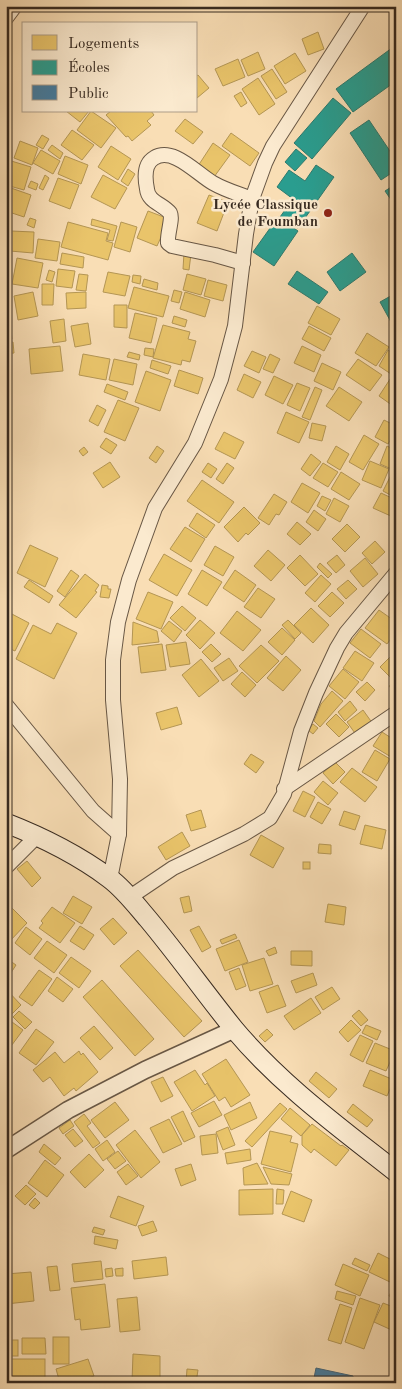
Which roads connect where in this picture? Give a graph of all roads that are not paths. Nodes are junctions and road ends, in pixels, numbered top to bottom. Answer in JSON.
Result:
{"nodes":[{"id":1,"x":15,"y":6,"type":"edge"},
{"id":2,"x":363,"y":6,"type":"edge"},
{"id":3,"x":6,"y":18,"type":"edge"},
{"id":4,"x":252,"y":199,"type":"junction"},
{"id":5,"x":243,"y":263,"type":"junction"},
{"id":6,"x":396,"y":573,"type":"edge"},
{"id":7,"x":6,"y":704,"type":"edge"},
{"id":8,"x":396,"y":713,"type":"edge"},
{"id":9,"x":284,"y":789,"type":"junction"},
{"id":10,"x":6,"y":823,"type":"edge"},
{"id":11,"x":119,"y":834,"type":"junction"},
{"id":12,"x":38,"y":836,"type":"junction"},
{"id":13,"x":6,"y":868,"type":"edge"},
{"id":14,"x":110,"y":878,"type":"junction"},
{"id":15,"x":130,"y":897,"type":"junction"},
{"id":16,"x":235,"y":1029,"type":"junction"},
{"id":17,"x":6,"y":1150,"type":"edge"},
{"id":18,"x":396,"y":1172,"type":"edge"}],
"edges":[{"from":1,"to":3,"type":"street"},
{"from":2,"to":4,"type":"street"},
{"from":4,"to":5,"type":"street"},
{"from":4,"to":5,"type":"street"},
{"from":5,"to":11,"type":"street"},
{"from":6,"to":9,"type":"street"},
{"from":7,"to":11,"type":"street"},
{"from":8,"to":9,"type":"street"},
{"from":9,"to":15,"type":"street"},
{"from":10,"to":12,"type":"main road"},
{"from":11,"to":14,"type":"street"},
{"from":12,"to":13,"type":"street"},
{"from":12,"to":14,"type":"main road"},
{"from":14,"to":15,"type":"main road"},
{"from":15,"to":16,"type":"main road"},
{"from":16,"to":17,"type":"street"},
{"from":16,"to":18,"type":"main road"}]}
